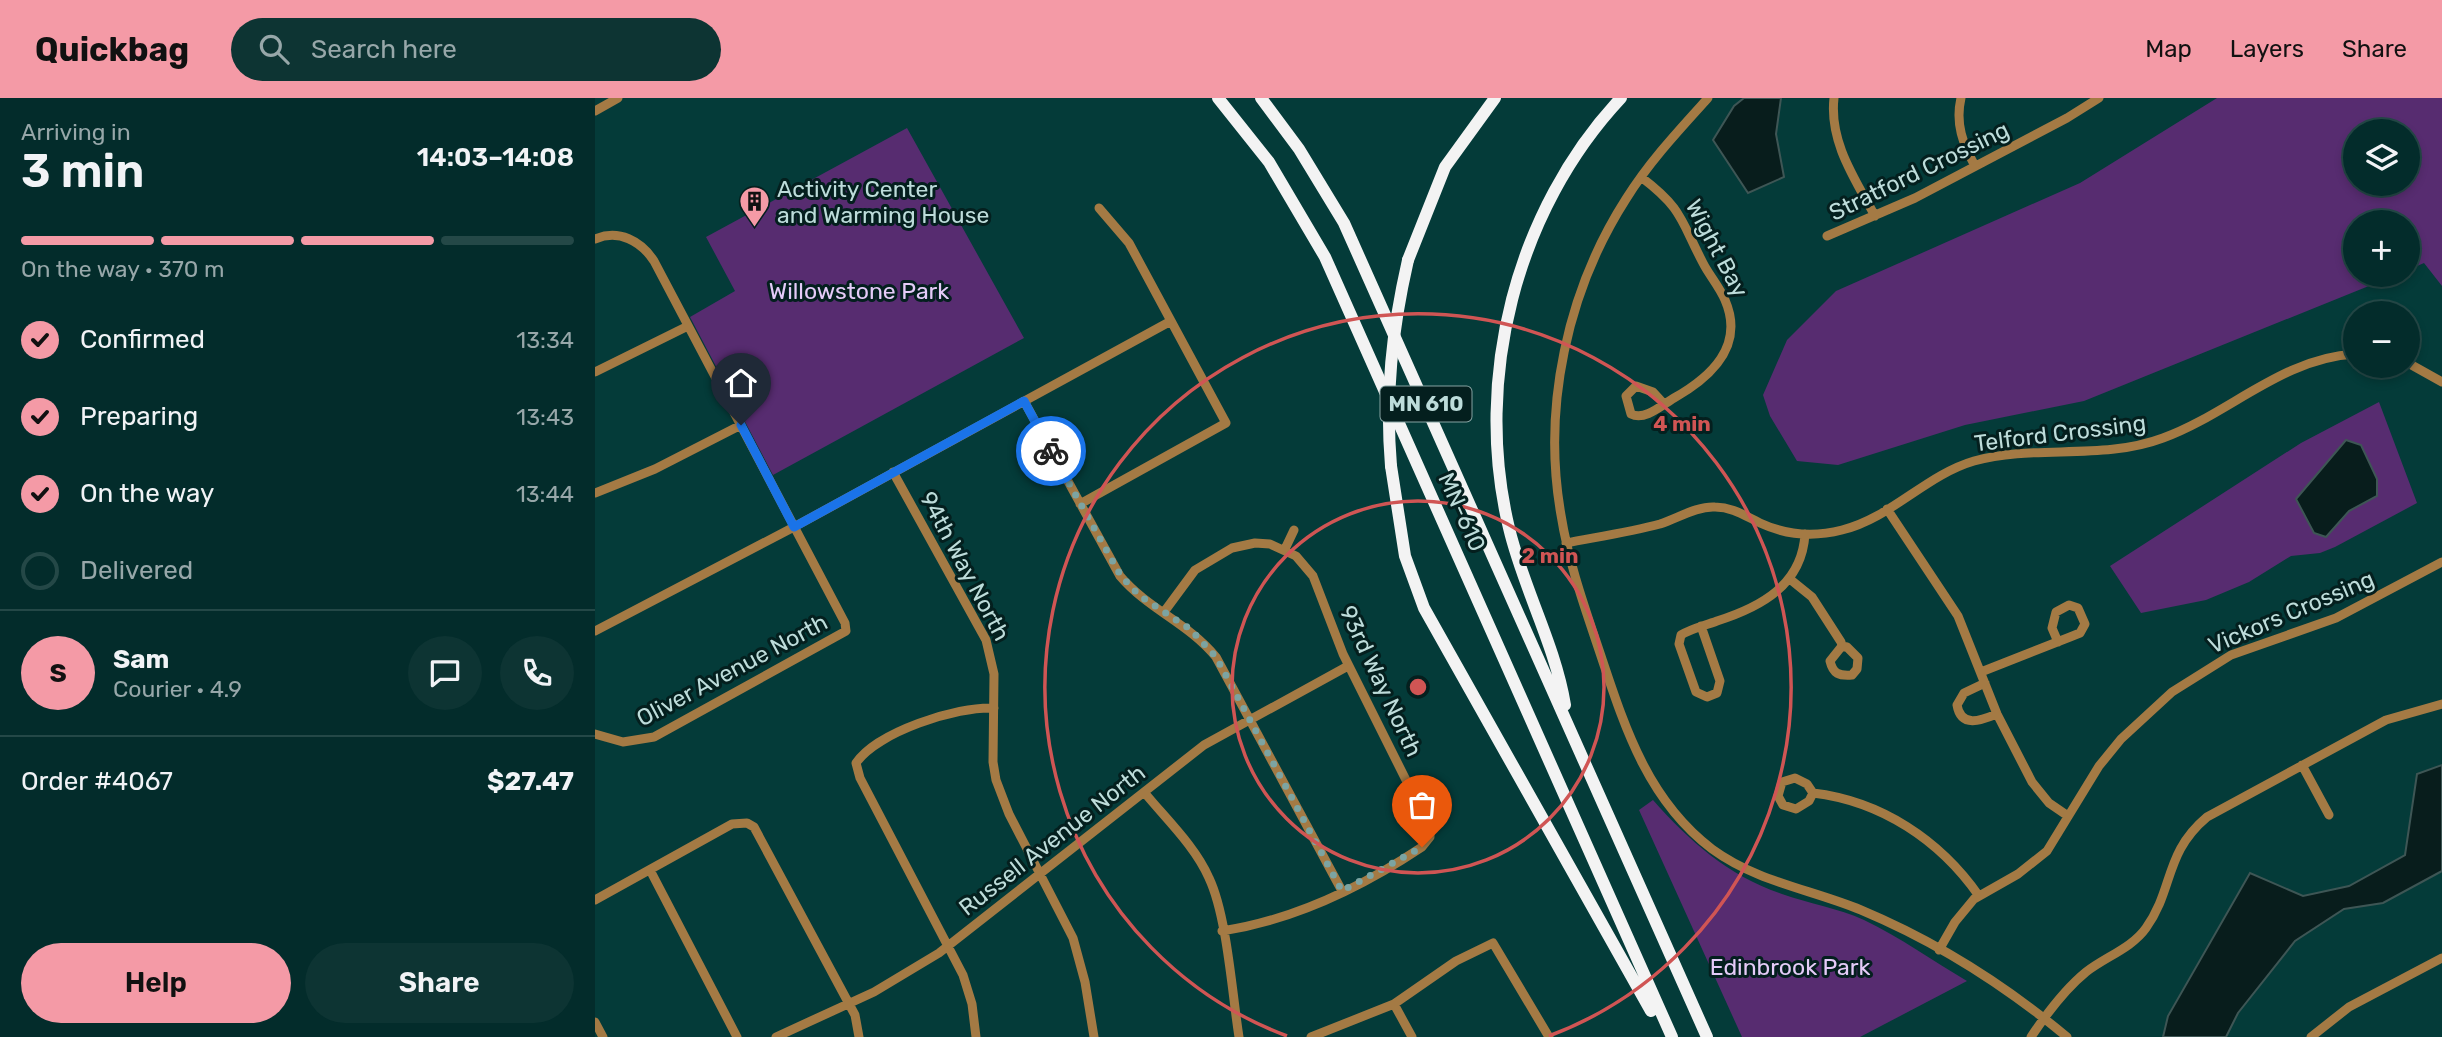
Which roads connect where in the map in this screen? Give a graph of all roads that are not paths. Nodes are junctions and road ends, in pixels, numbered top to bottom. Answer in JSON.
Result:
{"nodes":[{"id":1,"x":618,"y":98,"type":"edge"},
{"id":2,"x":1218,"y":98,"type":"edge"},
{"id":3,"x":1261,"y":98,"type":"edge"},
{"id":4,"x":1495,"y":98,"type":"edge"},
{"id":5,"x":1621,"y":98,"type":"edge"},
{"id":6,"x":1708,"y":98,"type":"edge"},
{"id":7,"x":1834,"y":98,"type":"edge"},
{"id":8,"x":1961,"y":98,"type":"edge"},
{"id":9,"x":2099,"y":98,"type":"edge"},
{"id":10,"x":595,"y":111,"type":"edge"},
{"id":11,"x":1975,"y":166,"type":"junction"},
{"id":12,"x":1641,"y":177,"type":"junction"},
{"id":13,"x":1099,"y":208,"type":"dead end"},
{"id":14,"x":1875,"y":216,"type":"junction"},
{"id":15,"x":1827,"y":236,"type":"dead end"},
{"id":16,"x":595,"y":239,"type":"edge"},
{"id":17,"x":1171,"y":321,"type":"junction"},
{"id":18,"x":688,"y":326,"type":"junction"},
{"id":19,"x":2343,"y":356,"type":"edge"},
{"id":20,"x":2420,"y":370,"type":"edge"},
{"id":21,"x":595,"y":372,"type":"edge"},
{"id":22,"x":2442,"y":382,"type":"edge"},
{"id":23,"x":1024,"y":401,"type":"junction"},
{"id":24,"x":1664,"y":404,"type":"dead end"},
{"id":25,"x":741,"y":425,"type":"junction"},
{"id":26,"x":893,"y":472,"type":"junction"},
{"id":27,"x":595,"y":493,"type":"edge"},
{"id":28,"x":1080,"y":504,"type":"junction"},
{"id":29,"x":1887,"y":509,"type":"junction"},
{"id":30,"x":794,"y":527,"type":"junction"},
{"id":31,"x":1294,"y":530,"type":"dead end"},
{"id":32,"x":1805,"y":534,"type":"junction"},
{"id":33,"x":1566,"y":543,"type":"junction"},
{"id":34,"x":1285,"y":550,"type":"junction"},
{"id":35,"x":2442,"y":562,"type":"edge"},
{"id":36,"x":1791,"y":580,"type":"junction"},
{"id":37,"x":1164,"y":612,"type":"junction"},
{"id":38,"x":1701,"y":626,"type":"junction"},
{"id":39,"x":595,"y":632,"type":"edge"},
{"id":40,"x":2057,"y":642,"type":"dead end"},
{"id":41,"x":1842,"y":646,"type":"dead end"},
{"id":42,"x":1348,"y":666,"type":"junction"},
{"id":43,"x":1981,"y":672,"type":"junction"},
{"id":44,"x":1985,"y":683,"type":"junction"},
{"id":45,"x":2442,"y":704,"type":"edge"},
{"id":46,"x":994,"y":708,"type":"junction"},
{"id":47,"x":1997,"y":714,"type":"junction"},
{"id":48,"x":1249,"y":718,"type":"junction"},
{"id":49,"x":1568,"y":723,"type":"junction"},
{"id":50,"x":595,"y":734,"type":"edge"},
{"id":51,"x":2302,"y":765,"type":"junction"},
{"id":52,"x":1145,"y":792,"type":"junction"},
{"id":53,"x":1812,"y":793,"type":"dead end"},
{"id":54,"x":2329,"y":815,"type":"dead end"},
{"id":55,"x":2068,"y":816,"type":"junction"},
{"id":56,"x":650,"y":870,"type":"junction"},
{"id":57,"x":1040,"y":874,"type":"junction"},
{"id":58,"x":1342,"y":891,"type":"junction"},
{"id":59,"x":1979,"y":896,"type":"junction"},
{"id":60,"x":595,"y":900,"type":"edge"},
{"id":61,"x":1222,"y":931,"type":"junction"},
{"id":62,"x":947,"y":947,"type":"junction"},
{"id":63,"x":1939,"y":950,"type":"junction"},
{"id":64,"x":2442,"y":958,"type":"edge"},
{"id":65,"x":850,"y":1004,"type":"junction"},
{"id":66,"x":1394,"y":1004,"type":"junction"},
{"id":67,"x":2044,"y":1018,"type":"junction"},
{"id":68,"x":595,"y":1022,"type":"edge"},
{"id":69,"x":603,"y":1037,"type":"edge"},
{"id":70,"x":737,"y":1037,"type":"edge"},
{"id":71,"x":776,"y":1037,"type":"edge"},
{"id":72,"x":859,"y":1037,"type":"edge"},
{"id":73,"x":976,"y":1037,"type":"edge"},
{"id":74,"x":1094,"y":1037,"type":"edge"},
{"id":75,"x":1239,"y":1037,"type":"edge"},
{"id":76,"x":1311,"y":1037,"type":"edge"},
{"id":77,"x":1412,"y":1037,"type":"edge"},
{"id":78,"x":1549,"y":1037,"type":"edge"},
{"id":79,"x":1664,"y":1037,"type":"edge"},
{"id":80,"x":1672,"y":1037,"type":"edge"},
{"id":81,"x":1707,"y":1037,"type":"edge"},
{"id":82,"x":2031,"y":1037,"type":"edge"},
{"id":83,"x":2067,"y":1037,"type":"edge"},
{"id":84,"x":2311,"y":1037,"type":"edge"}],
"edges":[{"from":1,"to":10,"type":"street"},
{"from":2,"to":80,"type":"highway","name":"MN-610","number":"MN 610"},
{"from":3,"to":49,"type":"highway","name":"MN-610","number":"MN 610"},
{"from":4,"to":79,"type":"highway","bridge":true},
{"from":5,"to":49,"type":"highway"},
{"from":6,"to":12,"type":"street"},
{"from":7,"to":14,"type":"street"},
{"from":8,"to":11,"type":"street"},
{"from":9,"to":11,"type":"street","name":"Stratford Crossing"},
{"from":11,"to":14,"type":"street","name":"Stratford Crossing"},
{"from":12,"to":24,"type":"street","name":"Wight Bay"},
{"from":12,"to":33,"type":"street"},
{"from":13,"to":17,"type":"street"},
{"from":14,"to":15,"type":"street","name":"Stratford Crossing"},
{"from":16,"to":18,"type":"street"},
{"from":17,"to":23,"type":"street"},
{"from":17,"to":28,"type":"street"},
{"from":18,"to":21,"type":"street"},
{"from":18,"to":25,"type":"street"},
{"from":19,"to":29,"type":"street","name":"Telford Crossing"},
{"from":20,"to":22,"type":"street"},
{"from":23,"to":26,"type":"street"},
{"from":23,"to":28,"type":"street"},
{"from":25,"to":27,"type":"street"},
{"from":25,"to":30,"type":"street"},
{"from":26,"to":30,"type":"street"},
{"from":26,"to":46,"type":"street","name":"94th Way North"},
{"from":28,"to":37,"type":"street"},
{"from":29,"to":32,"type":"street","name":"Telford Crossing"},
{"from":29,"to":43,"type":"street"},
{"from":30,"to":39,"type":"street"},
{"from":30,"to":50,"type":"street","name":"Oliver Avenue North"},
{"from":31,"to":34,"type":"street"},
{"from":32,"to":33,"type":"street","name":"Telford Crossing"},
{"from":32,"to":36,"type":"street"},
{"from":33,"to":63,"type":"street"},
{"from":34,"to":37,"type":"street"},
{"from":34,"to":42,"type":"street","name":"93rd Way North"},
{"from":35,"to":55,"type":"street","name":"Vickors Crossing"},
{"from":36,"to":38,"type":"street"},
{"from":36,"to":41,"type":"street"},
{"from":37,"to":48,"type":"street"},
{"from":38,"to":38,"type":"street"},
{"from":40,"to":43,"type":"street"},
{"from":42,"to":48,"type":"street","name":"Russell Avenue North"},
{"from":42,"to":58,"type":"street","name":"93rd Way North"},
{"from":43,"to":44,"type":"street"},
{"from":44,"to":47,"type":"street"},
{"from":44,"to":47,"type":"street"},
{"from":45,"to":51,"type":"street"},
{"from":46,"to":57,"type":"street","name":"94th Way North"},
{"from":46,"to":62,"type":"street"},
{"from":47,"to":55,"type":"street"},
{"from":48,"to":52,"type":"street","name":"Russell Avenue North"},
{"from":48,"to":58,"type":"street"},
{"from":49,"to":81,"type":"highway","name":"MN-610","number":"MN 610"},
{"from":51,"to":54,"type":"street"},
{"from":51,"to":67,"type":"street"},
{"from":52,"to":57,"type":"street","name":"Russell Avenue North"},
{"from":52,"to":61,"type":"street"},
{"from":53,"to":59,"type":"street"},
{"from":55,"to":59,"type":"street","name":"Vickors Crossing"},
{"from":56,"to":60,"type":"street"},
{"from":56,"to":65,"type":"street"},
{"from":56,"to":70,"type":"street"},
{"from":57,"to":62,"type":"street","name":"Russell Avenue North"},
{"from":57,"to":74,"type":"street","name":"94th Way North"},
{"from":58,"to":61,"type":"street"},
{"from":59,"to":63,"type":"street","name":"Vickors Crossing"},
{"from":61,"to":75,"type":"street"},
{"from":62,"to":65,"type":"street","name":"Russell Avenue North"},
{"from":62,"to":73,"type":"street"},
{"from":63,"to":67,"type":"street"},
{"from":64,"to":84,"type":"street"},
{"from":65,"to":71,"type":"street","name":"Russell Avenue North"},
{"from":65,"to":72,"type":"street"},
{"from":66,"to":76,"type":"street"},
{"from":66,"to":77,"type":"street"},
{"from":66,"to":78,"type":"street"},
{"from":67,"to":82,"type":"street"},
{"from":67,"to":83,"type":"street"},
{"from":68,"to":69,"type":"street"}]}
